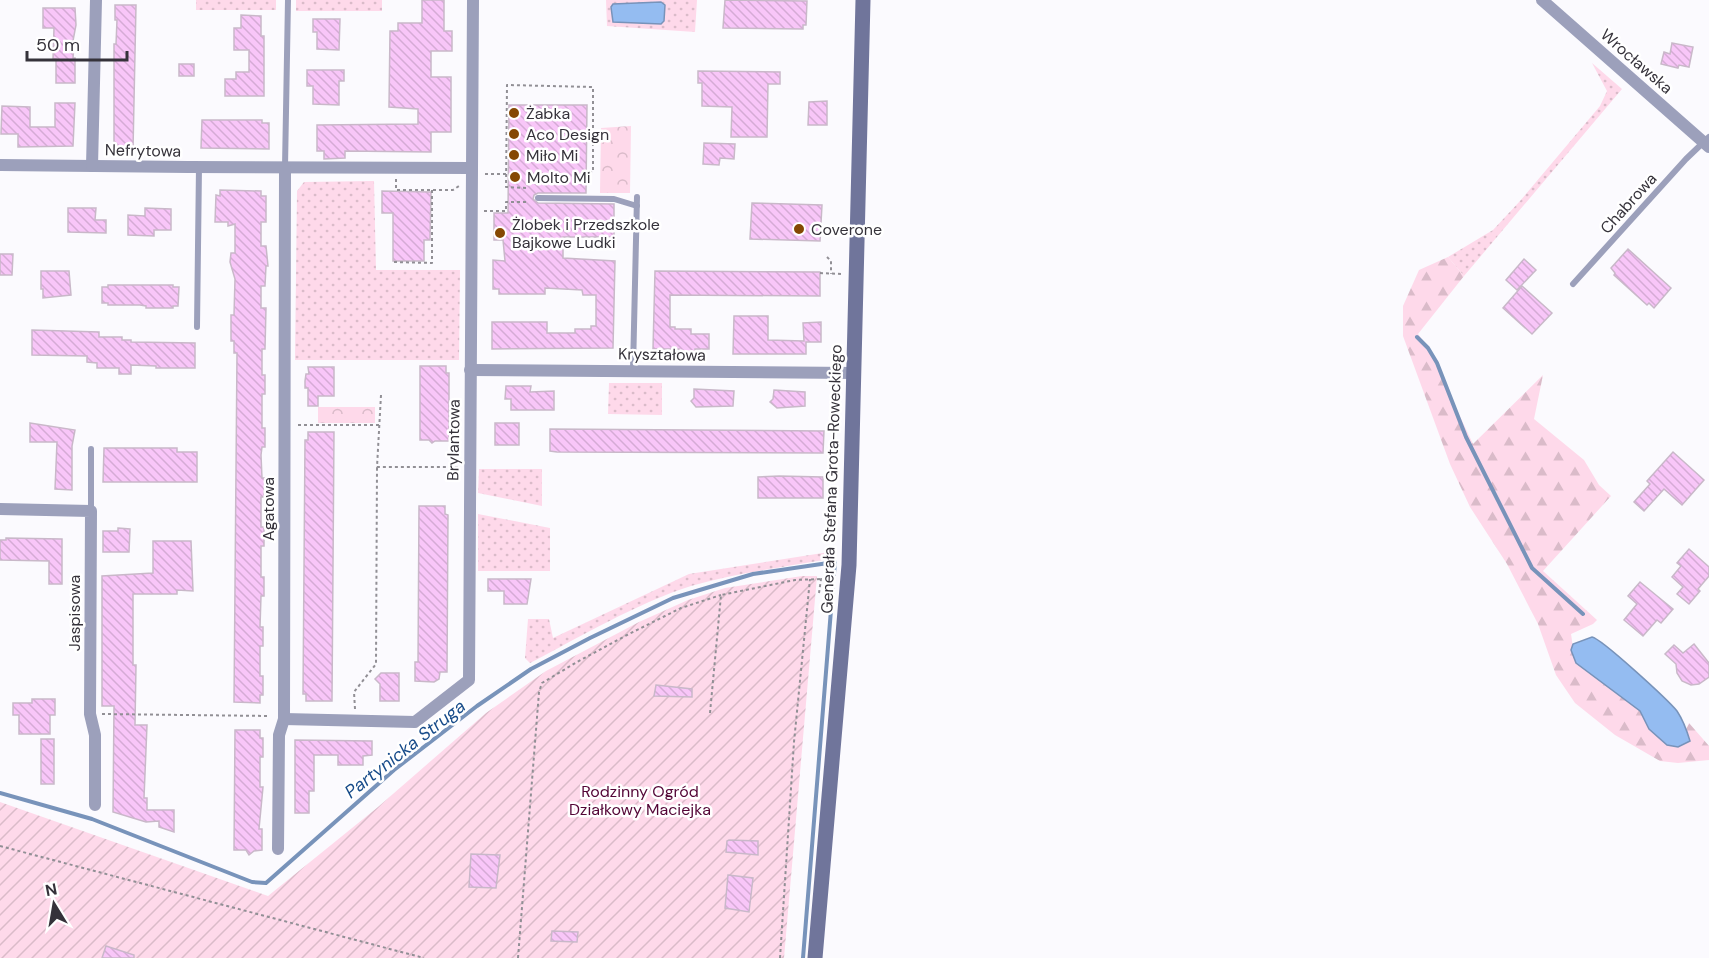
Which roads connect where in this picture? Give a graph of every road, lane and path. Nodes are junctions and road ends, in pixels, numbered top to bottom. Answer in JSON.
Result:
{"nodes":[{"id":1,"x":96,"y":0,"type":"edge"},
{"id":2,"x":288,"y":0,"type":"edge"},
{"id":3,"x":473,"y":0,"type":"edge"},
{"id":4,"x":863,"y":0,"type":"edge"},
{"id":5,"x":1542,"y":0,"type":"edge"},
{"id":6,"x":587,"y":108,"type":"dead end"},
{"id":7,"x":593,"y":108,"type":"junction"},
{"id":8,"x":587,"y":124,"type":"dead end"},
{"id":9,"x":592,"y":124,"type":"junction"},
{"id":10,"x":587,"y":140,"type":"dead end"},
{"id":11,"x":592,"y":140,"type":"junction"},
{"id":12,"x":1707,"y":142,"type":"edge"},
{"id":13,"x":587,"y":156,"type":"dead end"},
{"id":14,"x":593,"y":156,"type":"junction"},
{"id":15,"x":0,"y":165,"type":"edge"},
{"id":16,"x":92,"y":166,"type":"junction"},
{"id":17,"x":199,"y":167,"type":"junction"},
{"id":18,"x":285,"y":168,"type":"junction"},
{"id":19,"x":475,"y":171,"type":"junction"},
{"id":20,"x":586,"y":172,"type":"dead end"},
{"id":21,"x":506,"y":174,"type":"junction"},
{"id":22,"x":397,"y":176,"type":"dead end"},
{"id":23,"x":462,"y":184,"type":"dead end"},
{"id":24,"x":526,"y":188,"type":"dead end"},
{"id":25,"x":432,"y":190,"type":"junction"},
{"id":26,"x":637,"y":197,"type":"dead end"},
{"id":27,"x":538,"y":198,"type":"joint"},
{"id":28,"x":637,"y":206,"type":"junction"},
{"id":29,"x":479,"y":211,"type":"dead end"},
{"id":30,"x":827,"y":257,"type":"dead end"},
{"id":31,"x":394,"y":262,"type":"dead end"},
{"id":32,"x":820,"y":273,"type":"dead end"},
{"id":33,"x":831,"y":273,"type":"junction"},
{"id":34,"x":848,"y":274,"type":"dead end"},
{"id":35,"x":1573,"y":284,"type":"dead end"},
{"id":36,"x":197,"y":327,"type":"dead end"},
{"id":37,"x":471,"y":370,"type":"junction"},
{"id":38,"x":633,"y":370,"type":"junction"},
{"id":39,"x":854,"y":373,"type":"junction"},
{"id":40,"x":381,"y":395,"type":"dead end"},
{"id":41,"x":294,"y":425,"type":"dead end"},
{"id":42,"x":379,"y":425,"type":"junction"},
{"id":43,"x":91,"y":449,"type":"dead end"},
{"id":44,"x":377,"y":467,"type":"junction"},
{"id":45,"x":469,"y":467,"type":"junction"},
{"id":46,"x":0,"y":509,"type":"edge"},
{"id":47,"x":91,"y":511,"type":"junction"},
{"id":48,"x":810,"y":579,"type":"junction"},
{"id":49,"x":821,"y":579,"type":"junction"},
{"id":50,"x":848,"y":580,"type":"junction"},
{"id":51,"x":819,"y":593,"type":"dead end"},
{"id":52,"x":721,"y":595,"type":"junction"},
{"id":53,"x":355,"y":713,"type":"dead end"},
{"id":54,"x":710,"y":713,"type":"dead end"},
{"id":55,"x":90,"y":714,"type":"junction"},
{"id":56,"x":279,"y":718,"type":"junction"},
{"id":57,"x":95,"y":805,"type":"dead end"},
{"id":58,"x":0,"y":846,"type":"edge"},
{"id":59,"x":278,"y":849,"type":"dead end"},
{"id":60,"x":424,"y":958,"type":"edge"},
{"id":61,"x":518,"y":958,"type":"edge"},
{"id":62,"x":780,"y":958,"type":"edge"},
{"id":63,"x":815,"y":958,"type":"edge"}],
"edges":[{"from":1,"to":16,"type":"street"},
{"from":2,"to":18,"type":"lane"},
{"from":3,"to":19,"type":"street","name":"Brylantowa"},
{"from":4,"to":39,"type":"street","name":"Generała Stefana Grota-Roweckiego"},
{"from":5,"to":12,"type":"street","name":"Wrocławska"},
{"from":6,"to":7,"type":"path"},
{"from":7,"to":9,"type":"path"},
{"from":7,"to":21,"type":"path"},
{"from":8,"to":9,"type":"path"},
{"from":9,"to":11,"type":"path"},
{"from":10,"to":11,"type":"path"},
{"from":11,"to":14,"type":"path"},
{"from":12,"to":35,"type":"lane","name":"Chabrowa"},
{"from":13,"to":14,"type":"path"},
{"from":14,"to":20,"type":"path"},
{"from":15,"to":16,"type":"street","name":"Nefrytowa"},
{"from":16,"to":17,"type":"street","name":"Nefrytowa"},
{"from":17,"to":18,"type":"street","name":"Nefrytowa"},
{"from":17,"to":36,"type":"lane"},
{"from":18,"to":19,"type":"street","name":"Nefrytowa"},
{"from":18,"to":56,"type":"street","name":"Agatowa"},
{"from":19,"to":21,"type":"path"},
{"from":19,"to":37,"type":"street","name":"Brylantowa"},
{"from":21,"to":24,"type":"path"},
{"from":22,"to":25,"type":"path"},
{"from":23,"to":25,"type":"path"},
{"from":25,"to":31,"type":"path"},
{"from":26,"to":28,"type":"lane"},
{"from":27,"to":28,"type":"lane"},
{"from":27,"to":29,"type":"path"},
{"from":28,"to":38,"type":"lane"},
{"from":30,"to":33,"type":"path"},
{"from":32,"to":33,"type":"path"},
{"from":33,"to":34,"type":"path"},
{"from":37,"to":38,"type":"street","name":"Kryształowa"},
{"from":37,"to":45,"type":"street","name":"Brylantowa"},
{"from":38,"to":39,"type":"street","name":"Kryształowa"},
{"from":39,"to":50,"type":"street","name":"Generała Stefana Grota-Roweckiego"},
{"from":40,"to":42,"type":"path"},
{"from":41,"to":42,"type":"path"},
{"from":42,"to":44,"type":"path"},
{"from":43,"to":47,"type":"lane"},
{"from":44,"to":45,"type":"path"},
{"from":44,"to":53,"type":"path"},
{"from":45,"to":56,"type":"street","name":"Brylantowa"},
{"from":46,"to":47,"type":"street"},
{"from":47,"to":55,"type":"street","name":"Jaspisowa"},
{"from":48,"to":49,"type":"path"},
{"from":48,"to":52,"type":"path"},
{"from":48,"to":62,"type":"path"},
{"from":49,"to":50,"type":"path"},
{"from":49,"to":51,"type":"path"},
{"from":50,"to":63,"type":"street","name":"Generała Stefana Grota-Roweckiego"},
{"from":52,"to":54,"type":"path"},
{"from":52,"to":61,"type":"path"},
{"from":55,"to":56,"type":"path"},
{"from":55,"to":57,"type":"street","name":"Jaspisowa"},
{"from":56,"to":59,"type":"street","name":"Agatowa"},
{"from":58,"to":60,"type":"path"}]}
